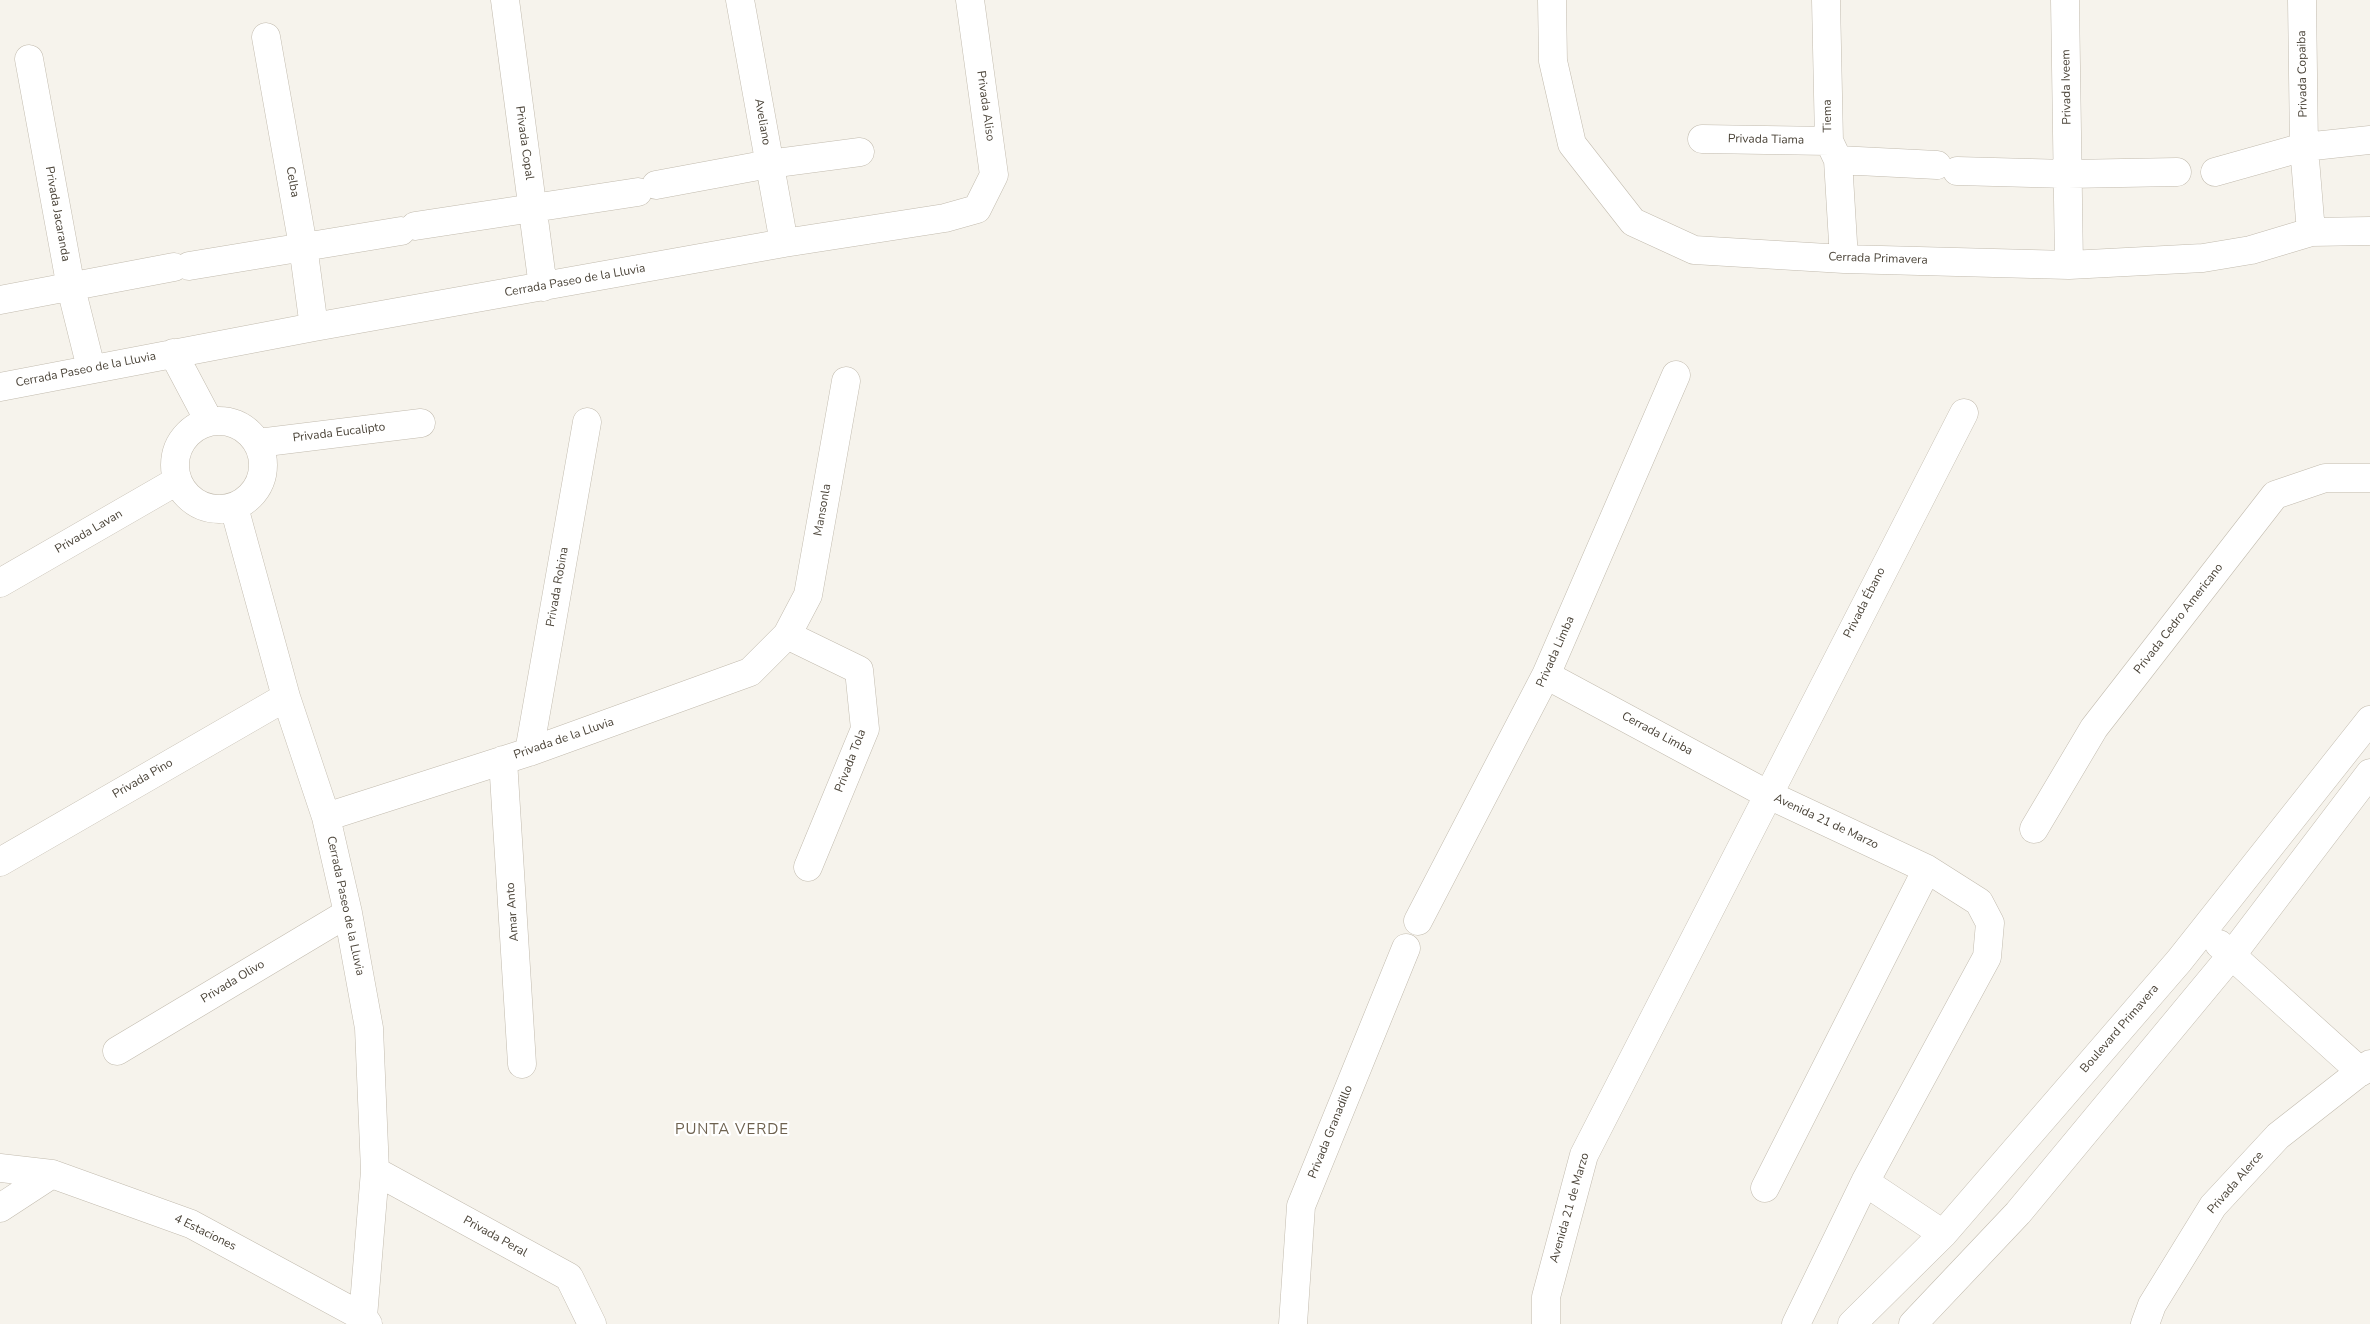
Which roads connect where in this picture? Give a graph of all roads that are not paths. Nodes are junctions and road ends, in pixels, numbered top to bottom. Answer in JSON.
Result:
{"nodes":[{"id":1,"x":505,"y":0,"type":"edge"},
{"id":2,"x":740,"y":0,"type":"edge"},
{"id":3,"x":970,"y":0,"type":"edge"},
{"id":4,"x":1552,"y":0,"type":"edge"},
{"id":5,"x":1826,"y":0,"type":"edge"},
{"id":6,"x":2065,"y":0,"type":"edge"},
{"id":7,"x":2302,"y":0,"type":"edge"},
{"id":8,"x":266,"y":37,"type":"dead end"},
{"id":9,"x":28,"y":59,"type":"dead end"},
{"id":10,"x":1702,"y":139,"type":"dead end"},
{"id":11,"x":2370,"y":140,"type":"edge"},
{"id":12,"x":2304,"y":147,"type":"junction"},
{"id":13,"x":1834,"y":150,"type":"junction"},
{"id":14,"x":860,"y":152,"type":"dead end"},
{"id":15,"x":769,"y":164,"type":"junction"},
{"id":16,"x":2177,"y":172,"type":"dead end"},
{"id":17,"x":2215,"y":172,"type":"dead end"},
{"id":18,"x":2068,"y":174,"type":"junction"},
{"id":19,"x":977,"y":209,"type":"joint"},
{"id":20,"x":533,"y":210,"type":"junction"},
{"id":21,"x":2370,"y":231,"type":"edge"},
{"id":22,"x":2312,"y":232,"type":"junction"},
{"id":23,"x":784,"y":244,"type":"junction"},
{"id":24,"x":303,"y":246,"type":"junction"},
{"id":25,"x":1844,"y":259,"type":"junction"},
{"id":26,"x":2069,"y":265,"type":"junction"},
{"id":27,"x":543,"y":287,"type":"junction"},
{"id":28,"x":71,"y":288,"type":"junction"},
{"id":29,"x":0,"y":300,"type":"edge"},
{"id":30,"x":314,"y":327,"type":"junction"},
{"id":31,"x":173,"y":353,"type":"junction"},
{"id":32,"x":91,"y":368,"type":"junction"},
{"id":33,"x":1676,"y":374,"type":"dead end"},
{"id":34,"x":846,"y":381,"type":"dead end"},
{"id":35,"x":0,"y":387,"type":"edge"},
{"id":36,"x":1964,"y":413,"type":"dead end"},
{"id":37,"x":209,"y":422,"type":"junction"},
{"id":38,"x":587,"y":422,"type":"dead end"},
{"id":39,"x":421,"y":423,"type":"dead end"},
{"id":40,"x":258,"y":442,"type":"junction"},
{"id":41,"x":2370,"y":478,"type":"edge"},
{"id":42,"x":177,"y":481,"type":"junction"},
{"id":43,"x":234,"y":507,"type":"junction"},
{"id":44,"x":0,"y":583,"type":"edge"},
{"id":45,"x":787,"y":635,"type":"junction"},
{"id":46,"x":1546,"y":675,"type":"junction"},
{"id":47,"x":286,"y":697,"type":"junction"},
{"id":48,"x":2370,"y":720,"type":"edge"},
{"id":49,"x":529,"y":752,"type":"junction"},
{"id":50,"x":503,"y":760,"type":"junction"},
{"id":51,"x":2370,"y":773,"type":"edge"},
{"id":52,"x":1767,"y":794,"type":"junction"},
{"id":53,"x":326,"y":817,"type":"junction"},
{"id":54,"x":2034,"y":829,"type":"dead end"},
{"id":55,"x":0,"y":862,"type":"edge"},
{"id":56,"x":808,"y":867,"type":"dead end"},
{"id":57,"x":1927,"y":869,"type":"junction"},
{"id":58,"x":348,"y":914,"type":"junction"},
{"id":59,"x":1418,"y":922,"type":"dead end"},
{"id":60,"x":2204,"y":929,"type":"junction"},
{"id":61,"x":1406,"y":948,"type":"dead end"},
{"id":62,"x":2231,"y":956,"type":"junction"},
{"id":63,"x":118,"y":1051,"type":"dead end"},
{"id":64,"x":522,"y":1064,"type":"dead end"},
{"id":65,"x":2366,"y":1068,"type":"edge"},
{"id":66,"x":0,"y":1168,"type":"edge"},
{"id":67,"x":376,"y":1171,"type":"junction"},
{"id":68,"x":52,"y":1174,"type":"junction"},
{"id":69,"x":1866,"y":1182,"type":"junction"},
{"id":70,"x":1765,"y":1188,"type":"dead end"},
{"id":71,"x":0,"y":1208,"type":"edge"},
{"id":72,"x":1943,"y":1234,"type":"junction"},
{"id":73,"x":1546,"y":1296,"type":"junction"},
{"id":74,"x":365,"y":1320,"type":"edge"},
{"id":75,"x":592,"y":1324,"type":"edge"},
{"id":76,"x":1293,"y":1324,"type":"edge"},
{"id":77,"x":1529,"y":1324,"type":"edge"},
{"id":78,"x":1546,"y":1324,"type":"edge"},
{"id":79,"x":1796,"y":1324,"type":"edge"},
{"id":80,"x":1852,"y":1324,"type":"edge"},
{"id":81,"x":1912,"y":1324,"type":"edge"},
{"id":82,"x":2145,"y":1324,"type":"edge"}],
"edges":[{"from":1,"to":20,"type":"street","name":"Privada Copal"},
{"from":2,"to":15,"type":"street","name":"Aveliano"},
{"from":3,"to":19,"type":"street","name":"Privada Aliso"},
{"from":4,"to":25,"type":"street","name":"Cerrada Primavera"},
{"from":5,"to":13,"type":"street","name":"Tiema"},
{"from":6,"to":18,"type":"street","name":"Privada Iveem"},
{"from":7,"to":12,"type":"street","name":"Privada Copaiba"},
{"from":8,"to":24,"type":"street","name":"Celba"},
{"from":9,"to":28,"type":"street","name":"Privada Jacaranda"},
{"from":10,"to":13,"type":"street","name":"Privada Tiama"},
{"from":11,"to":12,"type":"street"},
{"from":12,"to":17,"type":"street"},
{"from":12,"to":22,"type":"street","name":"Privada Copaiba"},
{"from":13,"to":18,"type":"street","name":"Privada Tiama"},
{"from":13,"to":25,"type":"street","name":"Tiema"},
{"from":14,"to":15,"type":"street"},
{"from":15,"to":20,"type":"street"},
{"from":15,"to":23,"type":"street","name":"Aveliano"},
{"from":16,"to":18,"type":"street"},
{"from":18,"to":26,"type":"street","name":"Privada Iveem"},
{"from":19,"to":23,"type":"street","name":"Cerrada Paseo de la Lluvia"},
{"from":20,"to":24,"type":"street"},
{"from":20,"to":27,"type":"street","name":"Privada Copal"},
{"from":21,"to":22,"type":"street","name":"Cerrada Primavera"},
{"from":22,"to":26,"type":"street","name":"Cerrada Primavera"},
{"from":23,"to":27,"type":"street","name":"Cerrada Paseo de la Lluvia"},
{"from":24,"to":28,"type":"street"},
{"from":24,"to":30,"type":"street","name":"Celba"},
{"from":25,"to":26,"type":"street","name":"Cerrada Primavera"},
{"from":27,"to":30,"type":"street","name":"Cerrada Paseo de la Lluvia"},
{"from":28,"to":29,"type":"street"},
{"from":28,"to":32,"type":"street","name":"Privada Jacaranda"},
{"from":30,"to":31,"type":"street","name":"Cerrada Paseo de la Lluvia"},
{"from":31,"to":32,"type":"street","name":"Cerrada Paseo de la Lluvia"},
{"from":31,"to":37,"type":"street","name":"Cerrada Paseo de la Lluvia"},
{"from":32,"to":35,"type":"street","name":"Cerrada Paseo de la Lluvia"},
{"from":33,"to":46,"type":"street","name":"Privada Limba"},
{"from":34,"to":45,"type":"street","name":"Mansonla"},
{"from":36,"to":52,"type":"street","name":"Privada Ébano"},
{"from":37,"to":40,"type":"street"},
{"from":37,"to":42,"type":"street"},
{"from":38,"to":49,"type":"street","name":"Privada Robina"},
{"from":39,"to":40,"type":"street","name":"Privada Eucalipto"},
{"from":40,"to":43,"type":"street"},
{"from":41,"to":54,"type":"street","name":"Privada Cedro Americano"},
{"from":42,"to":43,"type":"street"},
{"from":42,"to":44,"type":"street","name":"Privada Lavan"},
{"from":43,"to":47,"type":"street","name":"Cerrada Paseo de la Lluvia"},
{"from":45,"to":49,"type":"street","name":"Privada de la Lluvia"},
{"from":45,"to":56,"type":"street","name":"Privada Tola"},
{"from":46,"to":52,"type":"street","name":"Cerrada Limba"},
{"from":46,"to":59,"type":"street","name":"Privada Limba"},
{"from":47,"to":53,"type":"street","name":"Cerrada Paseo de la Lluvia"},
{"from":47,"to":55,"type":"street","name":"Privada Pino"},
{"from":48,"to":60,"type":"street","name":"Boulevard Primavera"},
{"from":49,"to":50,"type":"street","name":"Privada de la Lluvia"},
{"from":50,"to":53,"type":"street","name":"Privada de la Lluvia"},
{"from":50,"to":64,"type":"street","name":"Amar Anto"},
{"from":51,"to":62,"type":"street"},
{"from":52,"to":57,"type":"street","name":"Avenida 21 de Marzo"},
{"from":52,"to":73,"type":"street","name":"Avenida 21 de Marzo"},
{"from":53,"to":58,"type":"street","name":"Cerrada Paseo de la Lluvia"},
{"from":57,"to":69,"type":"street","name":"Avenida 21 de Marzo"},
{"from":57,"to":70,"type":"street"},
{"from":58,"to":63,"type":"street","name":"Privada Olivo"},
{"from":58,"to":67,"type":"street","name":"Cerrada Paseo de la Lluvia"},
{"from":60,"to":62,"type":"street"},
{"from":60,"to":72,"type":"street","name":"Boulevard Primavera"},
{"from":61,"to":76,"type":"street","name":"Privada Granadillo"},
{"from":62,"to":65,"type":"street"},
{"from":62,"to":81,"type":"street"},
{"from":65,"to":82,"type":"street","name":"Privada Alerce"},
{"from":66,"to":68,"type":"street","name":"4 Estaciones"},
{"from":67,"to":74,"type":"street","name":"Cerrada Paseo de la Lluvia"},
{"from":67,"to":75,"type":"street","name":"Privada Peral"},
{"from":68,"to":71,"type":"street"},
{"from":68,"to":74,"type":"street","name":"4 Estaciones"},
{"from":69,"to":72,"type":"street"},
{"from":69,"to":79,"type":"street","name":"Avenida 21 de Marzo"},
{"from":72,"to":80,"type":"street","name":"Boulevard Primavera"},
{"from":73,"to":77,"type":"street"},
{"from":73,"to":78,"type":"street","name":"Avenida 21 de Marzo"}]}
